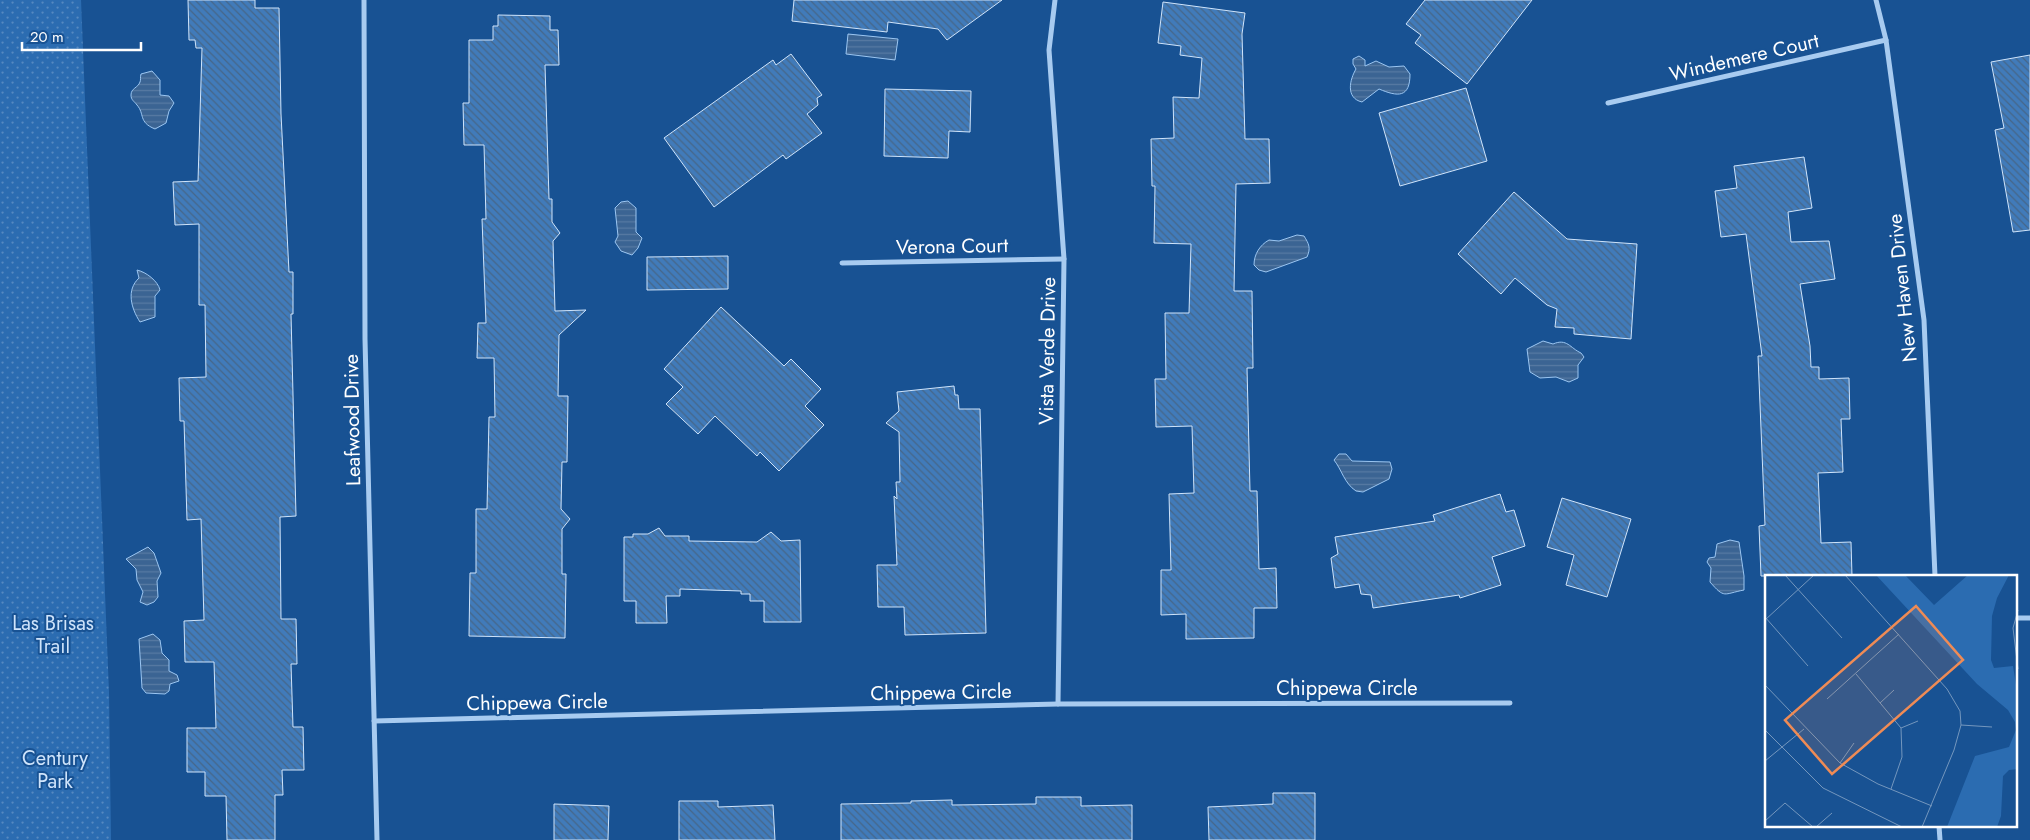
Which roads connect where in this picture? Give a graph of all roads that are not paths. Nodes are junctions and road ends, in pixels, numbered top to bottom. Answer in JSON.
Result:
{"nodes":[{"id":1,"x":364,"y":0,"type":"edge"},
{"id":2,"x":1055,"y":0,"type":"edge"},
{"id":3,"x":1876,"y":0,"type":"edge"},
{"id":4,"x":1886,"y":40,"type":"junction"},
{"id":5,"x":1608,"y":103,"type":"dead end"},
{"id":6,"x":1064,"y":259,"type":"junction"},
{"id":7,"x":842,"y":263,"type":"dead end"},
{"id":8,"x":1935,"y":575,"type":"edge"},
{"id":9,"x":1510,"y":703,"type":"dead end"},
{"id":10,"x":1058,"y":704,"type":"junction"},
{"id":11,"x":374,"y":721,"type":"junction"},
{"id":12,"x":377,"y":840,"type":"edge"}],
"edges":[{"from":1,"to":11,"type":"street","name":"Leafwood Drive"},
{"from":2,"to":6,"type":"street","name":"Vista Verde Drive"},
{"from":3,"to":4,"type":"street","name":"New Haven Drive"},
{"from":4,"to":5,"type":"street","name":"Windemere Court"},
{"from":4,"to":8,"type":"street","name":"New Haven Drive"},
{"from":6,"to":7,"type":"street","name":"Verona Court"},
{"from":6,"to":10,"type":"street","name":"Vista Verde Drive"},
{"from":9,"to":10,"type":"street","name":"Chippewa Circle"},
{"from":10,"to":11,"type":"street","name":"Chippewa Circle"},
{"from":11,"to":12,"type":"street","name":"Leafwood Drive"}]}
